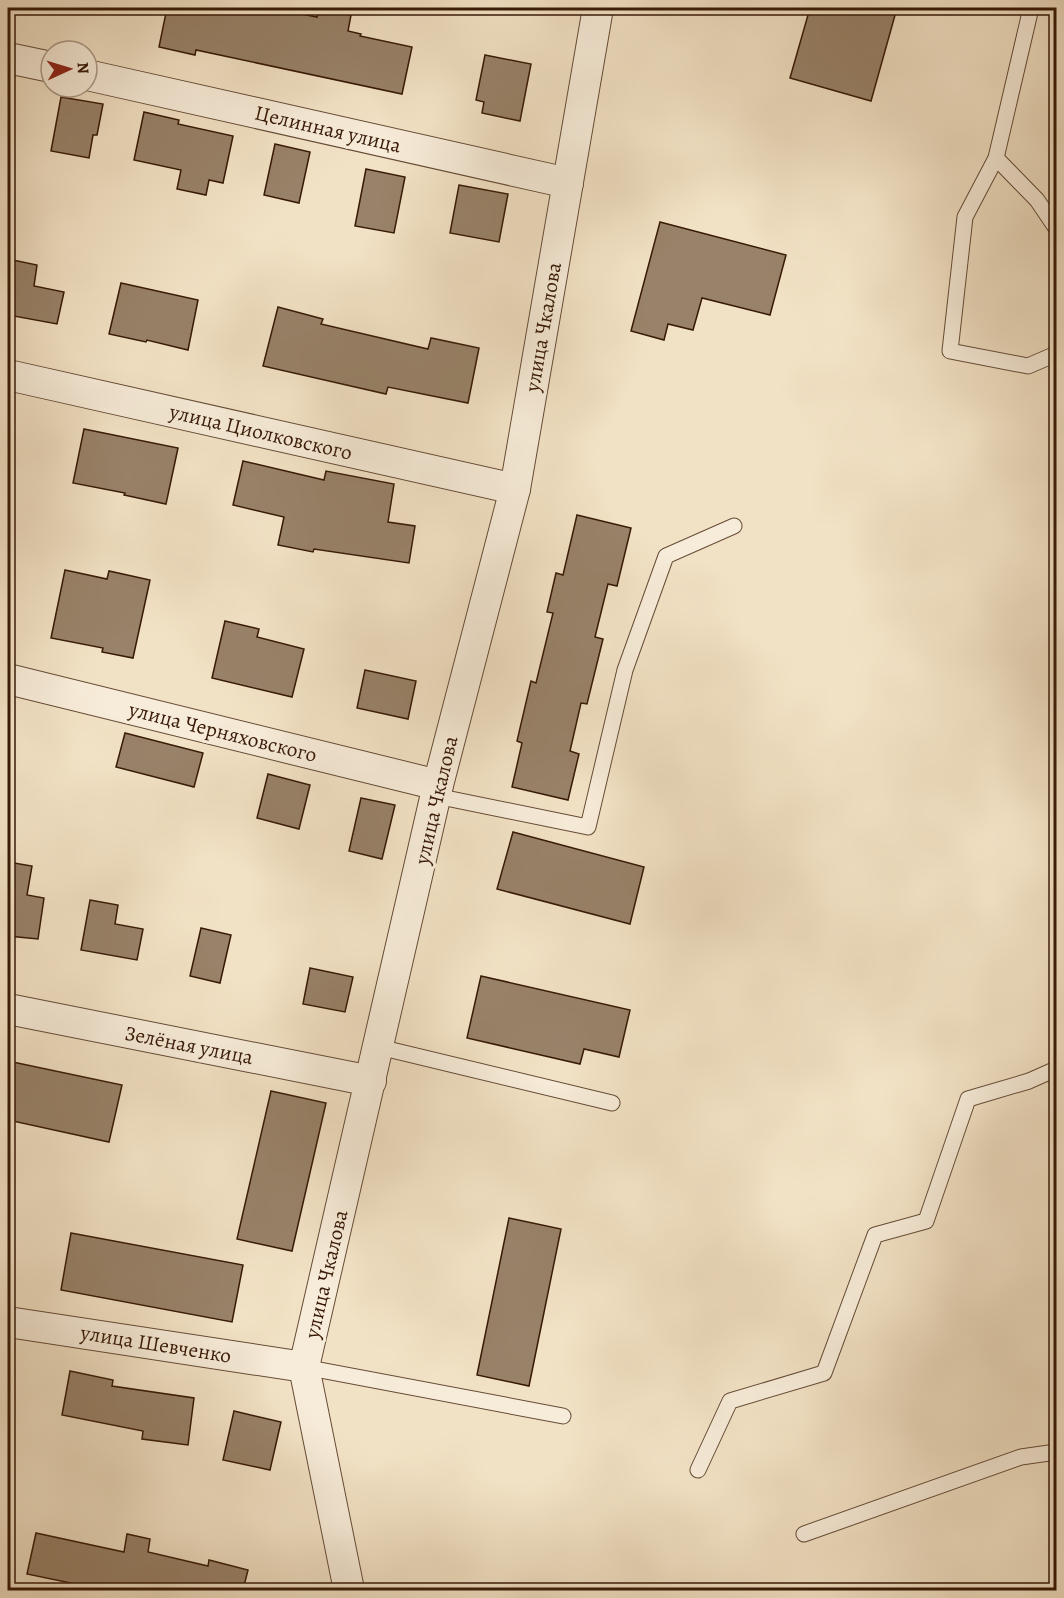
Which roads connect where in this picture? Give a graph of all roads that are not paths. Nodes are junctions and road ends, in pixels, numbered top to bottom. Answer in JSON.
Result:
{"nodes":[{"id":1,"x":598,"y":8,"type":"edge"},
{"id":2,"x":1031,"y":8,"type":"edge"},
{"id":3,"x":8,"y":58,"type":"edge"},
{"id":4,"x":39,"y":64,"type":"edge"},
{"id":5,"x":99,"y":78,"type":"edge"},
{"id":6,"x":996,"y":158,"type":"junction"},
{"id":7,"x":568,"y":183,"type":"junction"},
{"id":8,"x":1056,"y":228,"type":"edge"},
{"id":9,"x":1056,"y":354,"type":"edge"},
{"id":10,"x":8,"y":375,"type":"edge"},
{"id":11,"x":515,"y":489,"type":"junction"},
{"id":12,"x":734,"y":526,"type":"dead end"},
{"id":13,"x":8,"y":679,"type":"edge"},
{"id":14,"x":437,"y":791,"type":"junction"},
{"id":15,"x":8,"y":1009,"type":"edge"},
{"id":16,"x":379,"y":1047,"type":"junction"},
{"id":17,"x":1056,"y":1069,"type":"edge"},
{"id":18,"x":371,"y":1081,"type":"junction"},
{"id":19,"x":612,"y":1103,"type":"dead end"},
{"id":20,"x":8,"y":1322,"type":"edge"},
{"id":21,"x":304,"y":1367,"type":"junction"},
{"id":22,"x":563,"y":1416,"type":"dead end"},
{"id":23,"x":1056,"y":1452,"type":"edge"},
{"id":24,"x":698,"y":1470,"type":"dead end"},
{"id":25,"x":804,"y":1534,"type":"dead end"},
{"id":26,"x":349,"y":1590,"type":"edge"}],
"edges":[{"from":1,"to":7,"type":"street","name":"улица Чкалова"},
{"from":2,"to":6,"type":"lane"},
{"from":3,"to":4,"type":"street"},
{"from":5,"to":7,"type":"street","name":"Целинная улица"},
{"from":6,"to":8,"type":"lane"},
{"from":6,"to":9,"type":"lane"},
{"from":7,"to":11,"type":"street","name":"улица Чкалова"},
{"from":10,"to":11,"type":"street","name":"улица Циолковского"},
{"from":11,"to":14,"type":"street","name":"улица Чкалова"},
{"from":12,"to":14,"type":"lane"},
{"from":13,"to":14,"type":"street","name":"улица Черняховского"},
{"from":14,"to":16,"type":"street","name":"улица Чкалова"},
{"from":15,"to":18,"type":"street","name":"Зелёная улица"},
{"from":16,"to":18,"type":"street","name":"улица Чкалова"},
{"from":16,"to":19,"type":"lane"},
{"from":17,"to":24,"type":"lane"},
{"from":18,"to":21,"type":"street","name":"улица Чкалова"},
{"from":20,"to":21,"type":"street","name":"улица Шевченко"},
{"from":21,"to":22,"type":"lane"},
{"from":21,"to":26,"type":"street","name":"улица Чкалова"},
{"from":23,"to":25,"type":"lane"}]}
